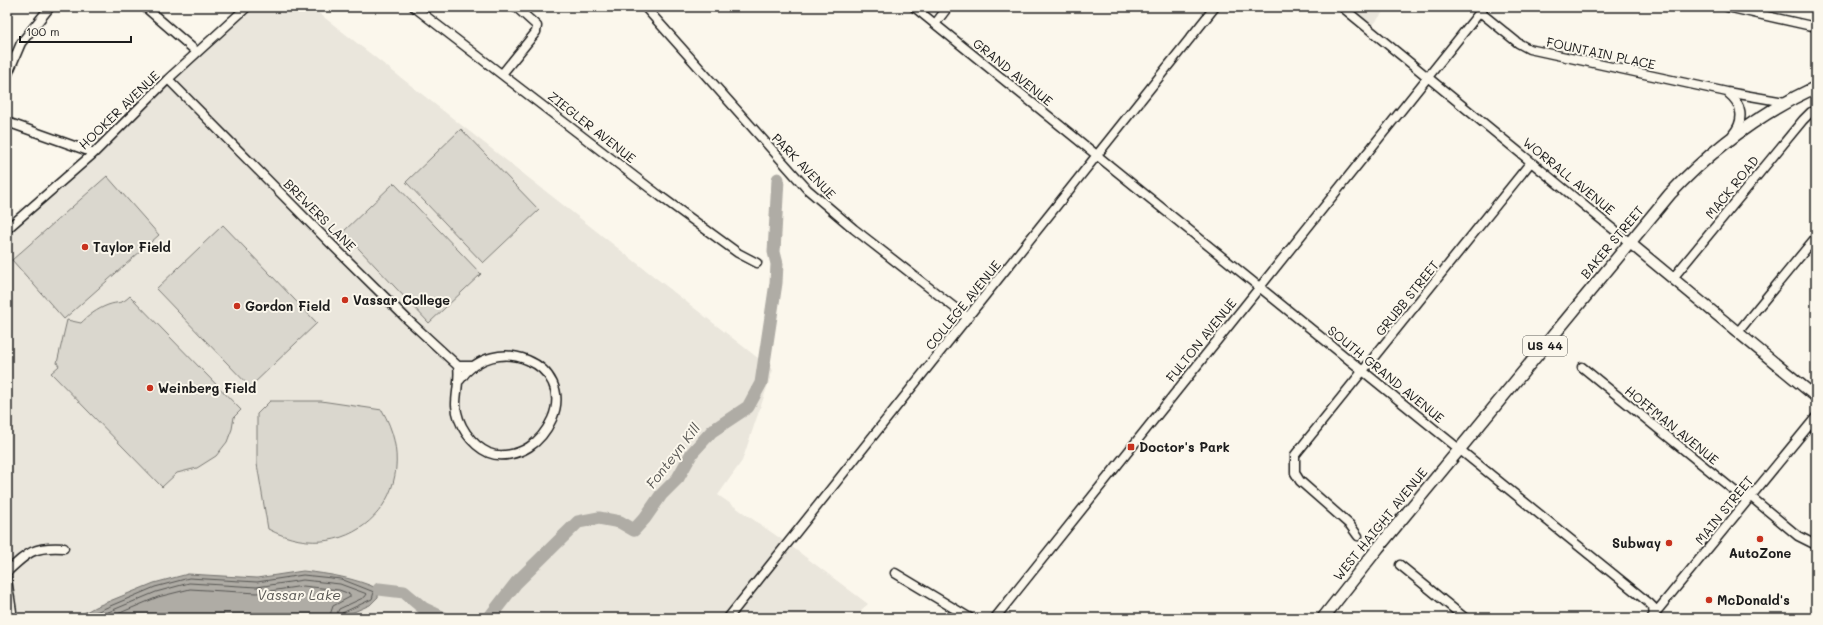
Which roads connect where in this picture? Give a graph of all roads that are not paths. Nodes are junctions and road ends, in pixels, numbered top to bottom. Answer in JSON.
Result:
{"nodes":[{"id":1,"x":50,"y":7,"type":"edge"},
{"id":2,"x":145,"y":7,"type":"edge"},
{"id":3,"x":247,"y":7,"type":"edge"},
{"id":4,"x":516,"y":7,"type":"edge"},
{"id":5,"x":645,"y":7,"type":"edge"},
{"id":6,"x":914,"y":7,"type":"edge"},
{"id":7,"x":948,"y":7,"type":"edge"},
{"id":8,"x":1215,"y":7,"type":"edge"},
{"id":9,"x":1342,"y":7,"type":"edge"},
{"id":10,"x":1727,"y":7,"type":"edge"},
{"id":11,"x":419,"y":9,"type":"edge"},
{"id":12,"x":1482,"y":10,"type":"edge"},
{"id":13,"x":935,"y":24,"type":"junction"},
{"id":14,"x":1816,"y":27,"type":"edge"},
{"id":15,"x":197,"y":52,"type":"junction"},
{"id":16,"x":502,"y":74,"type":"junction"},
{"id":17,"x":7,"y":76,"type":"edge"},
{"id":18,"x":1427,"y":76,"type":"junction"},
{"id":19,"x":168,"y":79,"type":"junction"},
{"id":20,"x":1816,"y":87,"type":"edge"},
{"id":21,"x":1727,"y":92,"type":"junction"},
{"id":22,"x":1785,"y":102,"type":"junction"},
{"id":23,"x":1814,"y":112,"type":"edge"},
{"id":24,"x":7,"y":122,"type":"edge"},
{"id":25,"x":1729,"y":140,"type":"junction"},
{"id":26,"x":94,"y":153,"type":"junction"},
{"id":27,"x":1097,"y":155,"type":"junction"},
{"id":28,"x":1531,"y":162,"type":"junction"},
{"id":29,"x":7,"y":228,"type":"edge"},
{"id":30,"x":1816,"y":237,"type":"edge"},
{"id":31,"x":1630,"y":243,"type":"junction"},
{"id":32,"x":757,"y":262,"type":"dead end"},
{"id":33,"x":1673,"y":278,"type":"junction"},
{"id":34,"x":1259,"y":287,"type":"junction"},
{"id":35,"x":968,"y":318,"type":"junction"},
{"id":36,"x":1738,"y":332,"type":"junction"},
{"id":37,"x":458,"y":366,"type":"junction"},
{"id":38,"x":472,"y":366,"type":"junction"},
{"id":39,"x":1582,"y":367,"type":"dead end"},
{"id":40,"x":1364,"y":371,"type":"junction"},
{"id":41,"x":460,"y":380,"type":"junction"},
{"id":42,"x":1816,"y":397,"type":"edge"},
{"id":43,"x":1816,"y":417,"type":"edge"},
{"id":44,"x":1460,"y":449,"type":"junction"},
{"id":45,"x":1748,"y":498,"type":"junction"},
{"id":46,"x":1358,"y":536,"type":"dead end"},
{"id":47,"x":1816,"y":545,"type":"edge"},
{"id":48,"x":64,"y":548,"type":"dead end"},
{"id":49,"x":1400,"y":565,"type":"dead end"},
{"id":50,"x":7,"y":572,"type":"edge"},
{"id":51,"x":895,"y":574,"type":"dead end"},
{"id":52,"x":7,"y":578,"type":"edge"},
{"id":53,"x":1653,"y":617,"type":"edge"},
{"id":54,"x":13,"y":618,"type":"edge"},
{"id":55,"x":728,"y":618,"type":"edge"},
{"id":56,"x":970,"y":618,"type":"edge"},
{"id":57,"x":995,"y":618,"type":"edge"},
{"id":58,"x":1323,"y":618,"type":"edge"},
{"id":59,"x":1465,"y":618,"type":"edge"}],
"edges":[{"from":1,"to":17,"type":"street"},
{"from":2,"to":15,"type":"street"},
{"from":3,"to":15,"type":"street","name":"HOOKER AVENUE"},
{"from":4,"to":16,"type":"street"},
{"from":5,"to":35,"type":"street","name":"PARK AVENUE"},
{"from":6,"to":13,"type":"street","name":"GRAND AVENUE"},
{"from":7,"to":13,"type":"street"},
{"from":8,"to":27,"type":"street","name":"COLLEGE AVENUE"},
{"from":9,"to":18,"type":"street","name":"WORRALL AVENUE"},
{"from":10,"to":14,"type":"street"},
{"from":11,"to":16,"type":"street","name":"ZIEGLER AVENUE"},
{"from":12,"to":18,"type":"street","name":"FULTON AVENUE"},
{"from":12,"to":21,"type":"street","name":"FOUNTAIN PLACE"},
{"from":13,"to":27,"type":"street","name":"GRAND AVENUE"},
{"from":15,"to":19,"type":"street","name":"HOOKER AVENUE"},
{"from":16,"to":32,"type":"street","name":"ZIEGLER AVENUE"},
{"from":18,"to":28,"type":"street","name":"WORRALL AVENUE"},
{"from":18,"to":34,"type":"street","name":"FULTON AVENUE"},
{"from":19,"to":26,"type":"street","name":"HOOKER AVENUE"},
{"from":19,"to":37,"type":"street","name":"BREWERS LANE"},
{"from":20,"to":22,"type":"highway","name":"BAKER STREET","number":"US 44"},
{"from":21,"to":22,"type":"street","name":"FOUNTAIN PLACE"},
{"from":21,"to":25,"type":"street"},
{"from":22,"to":25,"type":"highway","name":"BAKER STREET","number":"US 44"},
{"from":23,"to":33,"type":"street","name":"MACK ROAD"},
{"from":24,"to":26,"type":"street"},
{"from":25,"to":31,"type":"highway","name":"BAKER STREET","number":"US 44"},
{"from":26,"to":29,"type":"street","name":"HOOKER AVENUE"},
{"from":27,"to":34,"type":"street","name":"SOUTH GRAND AVENUE"},
{"from":27,"to":35,"type":"street","name":"COLLEGE AVENUE"},
{"from":28,"to":31,"type":"street","name":"WORRALL AVENUE"},
{"from":28,"to":40,"type":"street","name":"GRUBB STREET"},
{"from":30,"to":36,"type":"street"},
{"from":31,"to":33,"type":"main road","name":"WORRALL AVENUE"},
{"from":31,"to":44,"type":"highway","name":"BAKER STREET","number":"US 44"},
{"from":33,"to":36,"type":"main road","name":"WORRALL AVENUE"},
{"from":34,"to":40,"type":"street","name":"SOUTH GRAND AVENUE"},
{"from":34,"to":57,"type":"street","name":"FULTON AVENUE"},
{"from":35,"to":55,"type":"street","name":"COLLEGE AVENUE"},
{"from":36,"to":42,"type":"main road","name":"WORRALL AVENUE"},
{"from":37,"to":38,"type":"street"},
{"from":37,"to":41,"type":"street"},
{"from":38,"to":41,"type":"street"},
{"from":38,"to":41,"type":"street"},
{"from":39,"to":45,"type":"street","name":"HOFFMAN AVENUE"},
{"from":40,"to":44,"type":"street","name":"SOUTH GRAND AVENUE"},
{"from":40,"to":46,"type":"street","name":"GRUBB STREET"},
{"from":43,"to":45,"type":"street","name":"MAIN STREET"},
{"from":44,"to":53,"type":"street","name":"SOUTH GRAND AVENUE"},
{"from":44,"to":58,"type":"highway","name":"WEST HAIGHT AVENUE","number":"US 44"},
{"from":45,"to":47,"type":"street","name":"HOFFMAN AVENUE"},
{"from":45,"to":53,"type":"street","name":"MAIN STREET"},
{"from":48,"to":50,"type":"street"},
{"from":49,"to":59,"type":"street"},
{"from":51,"to":56,"type":"street"},
{"from":52,"to":54,"type":"street"}]}
